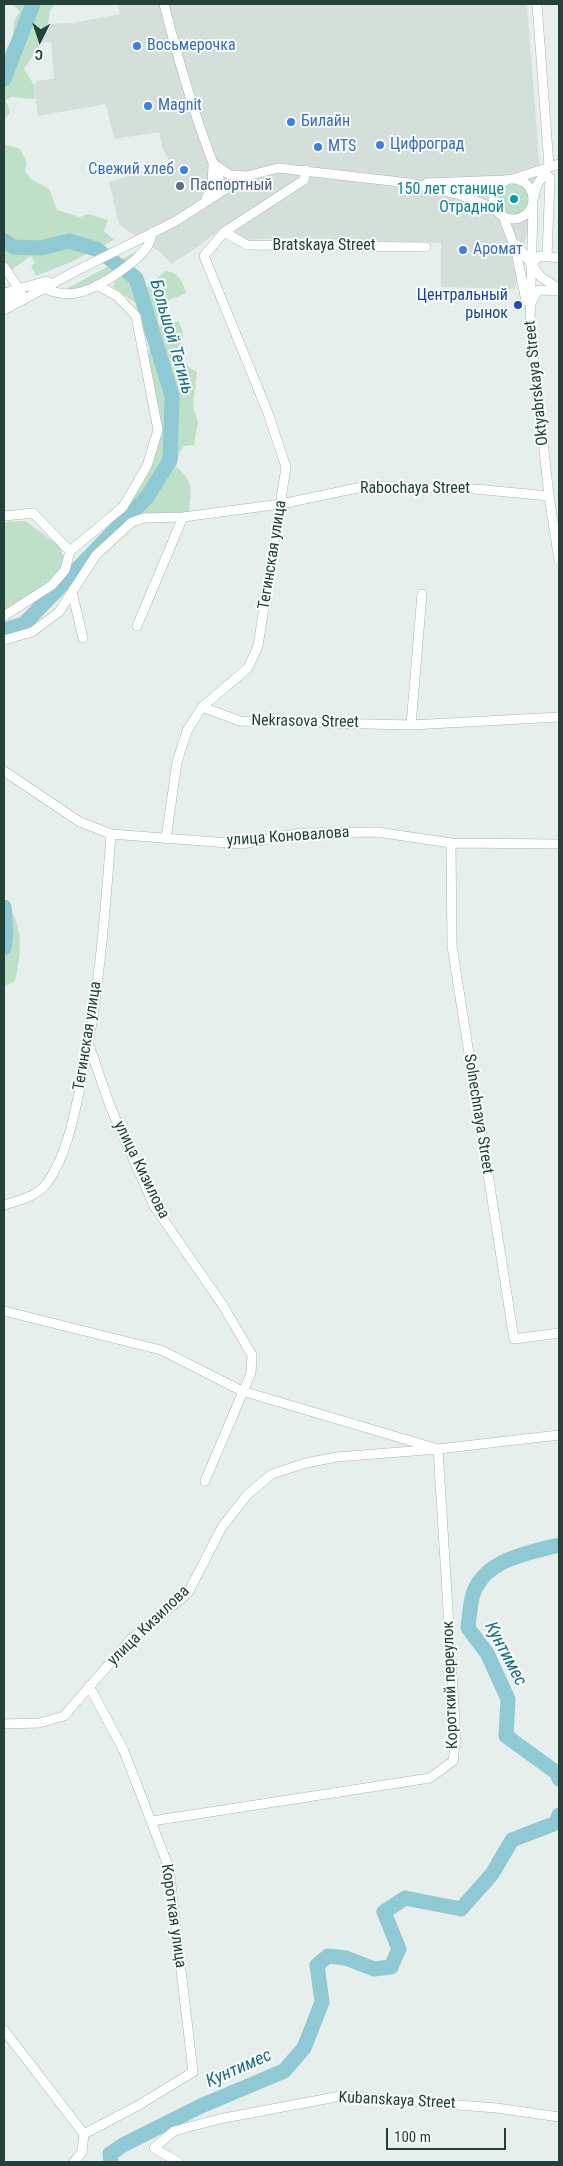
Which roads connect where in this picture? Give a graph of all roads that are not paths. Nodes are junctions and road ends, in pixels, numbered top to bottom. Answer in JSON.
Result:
{"nodes":[{"id":1,"x":164,"y":4,"type":"edge"},
{"id":2,"x":537,"y":4,"type":"edge"},
{"id":3,"x":212,"y":164,"type":"junction"},
{"id":4,"x":559,"y":164,"type":"edge"},
{"id":5,"x":549,"y":166,"type":"junction"},
{"id":6,"x":306,"y":170,"type":"junction"},
{"id":7,"x":251,"y":175,"type":"junction"},
{"id":8,"x":550,"y":178,"type":"dead end"},
{"id":9,"x":510,"y":179,"type":"junction"},
{"id":10,"x":409,"y":182,"type":"junction"},
{"id":11,"x":224,"y":190,"type":"junction"},
{"id":12,"x":205,"y":202,"type":"junction"},
{"id":13,"x":533,"y":202,"type":"junction"},
{"id":14,"x":496,"y":208,"type":"junction"},
{"id":15,"x":503,"y":216,"type":"junction"},
{"id":16,"x":153,"y":232,"type":"junction"},
{"id":17,"x":224,"y":232,"type":"junction"},
{"id":18,"x":512,"y":239,"type":"junction"},
{"id":19,"x":426,"y":247,"type":"dead end"},
{"id":20,"x":547,"y":257,"type":"junction"},
{"id":21,"x":559,"y":258,"type":"edge"},
{"id":22,"x":530,"y":264,"type":"junction"},
{"id":23,"x":4,"y":267,"type":"edge"},
{"id":24,"x":74,"y":272,"type":"junction"},
{"id":25,"x":97,"y":285,"type":"junction"},
{"id":26,"x":43,"y":288,"type":"junction"},
{"id":27,"x":20,"y":290,"type":"junction"},
{"id":28,"x":559,"y":290,"type":"edge"},
{"id":29,"x":4,"y":293,"type":"edge"},
{"id":30,"x":4,"y":300,"type":"edge"},
{"id":31,"x":4,"y":310,"type":"edge"},
{"id":32,"x":530,"y":311,"type":"junction"},
{"id":33,"x":530,"y":324,"type":"junction"},
{"id":34,"x":549,"y":496,"type":"junction"},
{"id":35,"x":281,"y":504,"type":"junction"},
{"id":36,"x":4,"y":516,"type":"edge"},
{"id":37,"x":183,"y":517,"type":"junction"},
{"id":38,"x":557,"y":526,"type":"edge"},
{"id":39,"x":70,"y":551,"type":"junction"},
{"id":40,"x":559,"y":560,"type":"edge"},
{"id":41,"x":72,"y":592,"type":"junction"},
{"id":42,"x":422,"y":594,"type":"dead end"},
{"id":43,"x":4,"y":616,"type":"edge"},
{"id":44,"x":137,"y":626,"type":"dead end"},
{"id":45,"x":83,"y":638,"type":"dead end"},
{"id":46,"x":4,"y":640,"type":"edge"},
{"id":47,"x":202,"y":707,"type":"junction"},
{"id":48,"x":559,"y":717,"type":"edge"},
{"id":49,"x":411,"y":725,"type":"junction"},
{"id":50,"x":4,"y":771,"type":"edge"},
{"id":51,"x":111,"y":834,"type":"junction"},
{"id":52,"x":166,"y":839,"type":"junction"},
{"id":53,"x":451,"y":843,"type":"junction"},
{"id":54,"x":559,"y":844,"type":"edge"},
{"id":55,"x":88,"y":1045,"type":"junction"},
{"id":56,"x":4,"y":1205,"type":"edge"},
{"id":57,"x":4,"y":1311,"type":"edge"},
{"id":58,"x":559,"y":1333,"type":"edge"},
{"id":59,"x":242,"y":1391,"type":"junction"},
{"id":60,"x":559,"y":1435,"type":"edge"},
{"id":61,"x":438,"y":1449,"type":"junction"},
{"id":62,"x":205,"y":1481,"type":"dead end"},
{"id":63,"x":89,"y":1686,"type":"junction"},
{"id":64,"x":4,"y":1724,"type":"edge"},
{"id":65,"x":152,"y":1821,"type":"junction"},
{"id":66,"x":4,"y":2030,"type":"edge"},
{"id":67,"x":559,"y":2117,"type":"edge"},
{"id":68,"x":84,"y":2134,"type":"junction"},
{"id":69,"x":74,"y":2162,"type":"edge"},
{"id":70,"x":178,"y":2162,"type":"edge"}],
"edges":[{"from":1,"to":3,"type":"street"},
{"from":2,"to":5,"type":"street"},
{"from":3,"to":7,"type":"street"},
{"from":3,"to":11,"type":"street"},
{"from":3,"to":12,"type":"street"},
{"from":4,"to":5,"type":"street"},
{"from":5,"to":9,"type":"street"},
{"from":5,"to":13,"type":"street","name":"Oktyabrskaya Street"},
{"from":6,"to":7,"type":"street"},
{"from":6,"to":10,"type":"street"},
{"from":6,"to":17,"type":"street"},
{"from":7,"to":11,"type":"street"},
{"from":8,"to":20,"type":"street"},
{"from":9,"to":10,"type":"street"},
{"from":9,"to":13,"type":"street"},
{"from":9,"to":14,"type":"street"},
{"from":10,"to":14,"type":"street"},
{"from":11,"to":12,"type":"street"},
{"from":12,"to":16,"type":"street"},
{"from":13,"to":15,"type":"street"},
{"from":13,"to":22,"type":"street","name":"Oktyabrskaya Street"},
{"from":14,"to":15,"type":"street"},
{"from":15,"to":18,"type":"street"},
{"from":16,"to":24,"type":"street"},
{"from":16,"to":25,"type":"street"},
{"from":17,"to":19,"type":"street","name":"Bratskaya Street"},
{"from":17,"to":35,"type":"street","name":"Тегинская улица"},
{"from":18,"to":22,"type":"street"},
{"from":18,"to":33,"type":"street"},
{"from":20,"to":21,"type":"street"},
{"from":20,"to":22,"type":"street"},
{"from":22,"to":28,"type":"street"},
{"from":22,"to":32,"type":"street","name":"Oktyabrskaya Street"},
{"from":23,"to":27,"type":"street"},
{"from":24,"to":26,"type":"street"},
{"from":24,"to":27,"type":"street"},
{"from":25,"to":26,"type":"street"},
{"from":25,"to":39,"type":"street"},
{"from":26,"to":30,"type":"street"},
{"from":26,"to":31,"type":"street"},
{"from":27,"to":29,"type":"street"},
{"from":28,"to":32,"type":"street"},
{"from":32,"to":33,"type":"street","name":"Oktyabrskaya Street"},
{"from":33,"to":34,"type":"street","name":"Oktyabrskaya Street"},
{"from":34,"to":35,"type":"street","name":"Rabochaya Street"},
{"from":34,"to":38,"type":"street","name":"Oktyabrskaya Street"},
{"from":35,"to":37,"type":"street"},
{"from":35,"to":47,"type":"street","name":"Тегинская улица"},
{"from":36,"to":39,"type":"street"},
{"from":37,"to":41,"type":"street"},
{"from":37,"to":44,"type":"street"},
{"from":38,"to":40,"type":"street","name":"Oktyabrskaya Street"},
{"from":39,"to":43,"type":"street"},
{"from":41,"to":45,"type":"street"},
{"from":41,"to":46,"type":"street"},
{"from":42,"to":49,"type":"street"},
{"from":47,"to":49,"type":"street","name":"Nekrasova Street"},
{"from":47,"to":52,"type":"street","name":"Тегинская улица"},
{"from":48,"to":49,"type":"street","name":"Nekrasova Street"},
{"from":50,"to":51,"type":"street","name":"улица Коновалова"},
{"from":51,"to":52,"type":"street","name":"улица Коновалова"},
{"from":51,"to":55,"type":"street","name":"Тегинская улица"},
{"from":52,"to":53,"type":"street","name":"улица Коновалова"},
{"from":53,"to":54,"type":"street","name":"улица Коновалова"},
{"from":53,"to":58,"type":"street","name":"Solnechnaya Street"},
{"from":55,"to":56,"type":"street","name":"Тегинская улица"},
{"from":55,"to":59,"type":"street","name":"улица Кизилова"},
{"from":57,"to":59,"type":"street","name":"улица Кизилова"},
{"from":59,"to":61,"type":"street","name":"улица Кизилова"},
{"from":59,"to":62,"type":"street","name":"улица Кизилова"},
{"from":60,"to":61,"type":"street","name":"улица Кизилова"},
{"from":61,"to":63,"type":"street","name":"улица Кизилова"},
{"from":61,"to":65,"type":"street","name":"Короткий переулок"},
{"from":63,"to":64,"type":"street","name":"улица Кизилова"},
{"from":63,"to":65,"type":"street","name":"Короткая улица"},
{"from":65,"to":68,"type":"street","name":"Короткая улица"},
{"from":66,"to":68,"type":"street"},
{"from":67,"to":70,"type":"street","name":"Kubanskaya Street"},
{"from":68,"to":69,"type":"street"}]}
